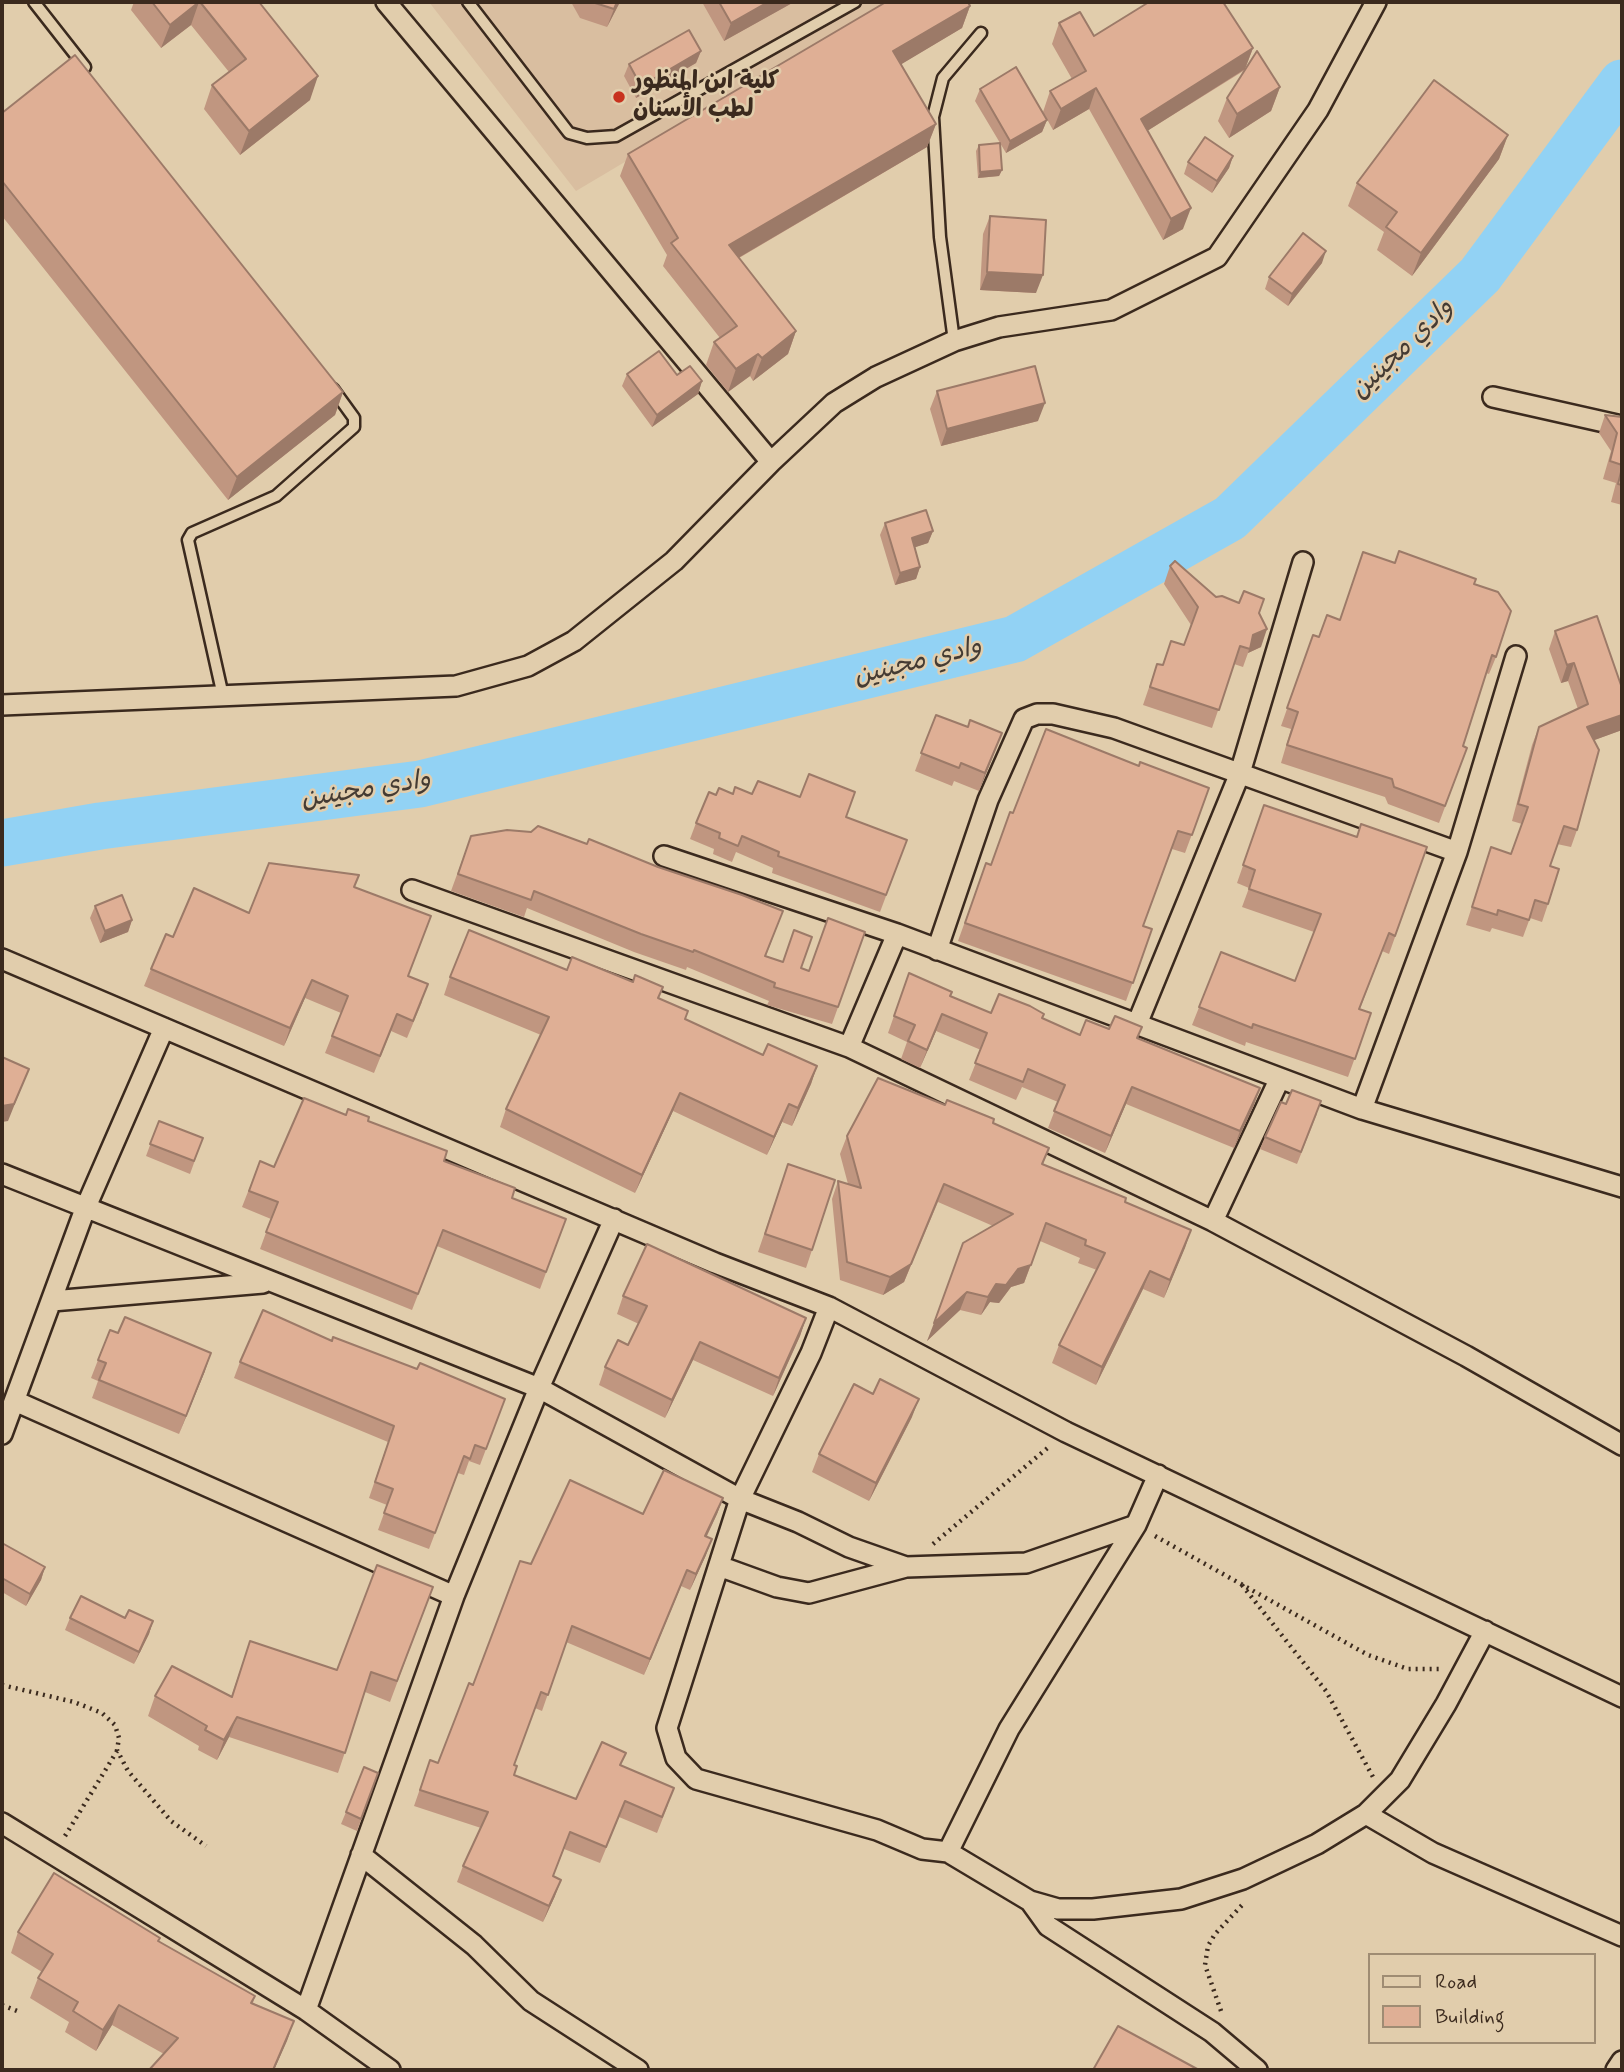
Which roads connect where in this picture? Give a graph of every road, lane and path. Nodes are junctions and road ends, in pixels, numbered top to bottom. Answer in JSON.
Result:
{"nodes":[{"id":1,"x":34,"y":2,"type":"edge"},
{"id":2,"x":386,"y":2,"type":"edge"},
{"id":3,"x":468,"y":2,"type":"edge"},
{"id":4,"x":855,"y":2,"type":"edge"},
{"id":5,"x":1377,"y":2,"type":"edge"},
{"id":6,"x":981,"y":33,"type":"dead end"},
{"id":7,"x":92,"y":76,"type":"edge"},
{"id":8,"x":954,"y":341,"type":"junction"},
{"id":9,"x":325,"y":378,"type":"edge"},
{"id":10,"x":1493,"y":397,"type":"dead end"},
{"id":11,"x":1622,"y":426,"type":"edge"},
{"id":12,"x":771,"y":462,"type":"junction"},
{"id":13,"x":1303,"y":562,"type":"dead end"},
{"id":14,"x":1516,"y":656,"type":"dead end"},
{"id":15,"x":223,"y":697,"type":"junction"},
{"id":16,"x":2,"y":705,"type":"edge"},
{"id":17,"x":1240,"y":773,"type":"junction"},
{"id":18,"x":1457,"y":852,"type":"junction"},
{"id":19,"x":664,"y":856,"type":"dead end"},
{"id":20,"x":412,"y":890,"type":"dead end"},
{"id":21,"x":897,"y":934,"type":"junction"},
{"id":22,"x":937,"y":950,"type":"junction"},
{"id":23,"x":2,"y":959,"type":"edge"},
{"id":24,"x":1138,"y":1024,"type":"junction"},
{"id":25,"x":164,"y":1028,"type":"junction"},
{"id":26,"x":849,"y":1047,"type":"junction"},
{"id":27,"x":1279,"y":1080,"type":"junction"},
{"id":28,"x":1362,"y":1109,"type":"junction"},
{"id":29,"x":2,"y":1174,"type":"edge"},
{"id":30,"x":1622,"y":1187,"type":"edge"},
{"id":31,"x":85,"y":1209,"type":"junction"},
{"id":32,"x":614,"y":1219,"type":"junction"},
{"id":33,"x":1213,"y":1221,"type":"junction"},
{"id":34,"x":270,"y":1282,"type":"junction"},
{"id":35,"x":52,"y":1301,"type":"junction"},
{"id":36,"x":829,"y":1307,"type":"junction"},
{"id":37,"x":539,"y":1388,"type":"junction"},
{"id":38,"x":15,"y":1401,"type":"junction"},
{"id":39,"x":1066,"y":1432,"type":"junction"},
{"id":40,"x":2,"y":1434,"type":"edge"},
{"id":41,"x":1622,"y":1445,"type":"edge"},
{"id":42,"x":1158,"y":1475,"type":"junction"},
{"id":43,"x":740,"y":1499,"type":"junction"},
{"id":44,"x":1136,"y":1525,"type":"junction"},
{"id":45,"x":719,"y":1566,"type":"junction"},
{"id":46,"x":906,"y":1567,"type":"junction"},
{"id":47,"x":1240,"y":1582,"type":"junction"},
{"id":48,"x":454,"y":1596,"type":"junction"},
{"id":49,"x":1485,"y":1631,"type":"junction"},
{"id":50,"x":1465,"y":1669,"type":"junction"},
{"id":51,"x":2,"y":1685,"type":"edge"},
{"id":52,"x":1622,"y":1697,"type":"edge"},
{"id":53,"x":117,"y":1750,"type":"junction"},
{"id":54,"x":1383,"y":1797,"type":"junction"},
{"id":55,"x":1366,"y":1814,"type":"junction"},
{"id":56,"x":2,"y":1823,"type":"edge"},
{"id":57,"x":206,"y":1846,"type":"dead end"},
{"id":58,"x":948,"y":1852,"type":"junction"},
{"id":59,"x":54,"y":1855,"type":"junction"},
{"id":60,"x":361,"y":1855,"type":"junction"},
{"id":61,"x":1250,"y":1897,"type":"dead end"},
{"id":62,"x":1030,"y":1901,"type":"junction"},
{"id":63,"x":1622,"y":1936,"type":"edge"},
{"id":64,"x":2,"y":2005,"type":"edge"},
{"id":65,"x":306,"y":2010,"type":"junction"},
{"id":66,"x":18,"y":2011,"type":"dead end"},
{"id":67,"x":1222,"y":2013,"type":"dead end"},
{"id":68,"x":1622,"y":2061,"type":"edge"},
{"id":69,"x":390,"y":2070,"type":"edge"},
{"id":70,"x":638,"y":2070,"type":"edge"},
{"id":71,"x":1257,"y":2070,"type":"edge"},
{"id":72,"x":1616,"y":2070,"type":"edge"}],
"edges":[{"from":1,"to":7,"type":"lane"},
{"from":2,"to":12,"type":"street"},
{"from":3,"to":4,"type":"lane"},
{"from":5,"to":8,"type":"street"},
{"from":6,"to":8,"type":"lane"},
{"from":8,"to":12,"type":"street"},
{"from":9,"to":15,"type":"lane"},
{"from":10,"to":11,"type":"street"},
{"from":12,"to":15,"type":"street"},
{"from":13,"to":17,"type":"street"},
{"from":14,"to":18,"type":"street"},
{"from":15,"to":16,"type":"street"},
{"from":17,"to":18,"type":"street"},
{"from":17,"to":22,"type":"street"},
{"from":17,"to":24,"type":"street"},
{"from":18,"to":28,"type":"street"},
{"from":19,"to":21,"type":"street"},
{"from":20,"to":26,"type":"street"},
{"from":21,"to":22,"type":"street"},
{"from":21,"to":26,"type":"street"},
{"from":22,"to":24,"type":"street"},
{"from":23,"to":25,"type":"street"},
{"from":24,"to":27,"type":"street"},
{"from":25,"to":31,"type":"street"},
{"from":25,"to":32,"type":"street"},
{"from":26,"to":33,"type":"street"},
{"from":27,"to":28,"type":"street"},
{"from":27,"to":33,"type":"street"},
{"from":28,"to":30,"type":"street"},
{"from":29,"to":31,"type":"street"},
{"from":31,"to":34,"type":"street"},
{"from":31,"to":35,"type":"street"},
{"from":32,"to":36,"type":"street"},
{"from":32,"to":37,"type":"street"},
{"from":33,"to":41,"type":"street"},
{"from":34,"to":35,"type":"street"},
{"from":34,"to":37,"type":"street"},
{"from":35,"to":38,"type":"street"},
{"from":36,"to":39,"type":"street"},
{"from":36,"to":43,"type":"street"},
{"from":37,"to":43,"type":"street"},
{"from":37,"to":48,"type":"street"},
{"from":38,"to":40,"type":"street"},
{"from":38,"to":48,"type":"street"},
{"from":39,"to":42,"type":"street"},
{"from":39,"to":46,"type":"path"},
{"from":42,"to":44,"type":"street"},
{"from":42,"to":49,"type":"street"},
{"from":43,"to":45,"type":"street"},
{"from":43,"to":46,"type":"street"},
{"from":44,"to":46,"type":"street"},
{"from":44,"to":47,"type":"path"},
{"from":44,"to":58,"type":"street"},
{"from":45,"to":46,"type":"street"},
{"from":45,"to":58,"type":"street"},
{"from":47,"to":50,"type":"path"},
{"from":47,"to":54,"type":"path"},
{"from":48,"to":60,"type":"street"},
{"from":49,"to":50,"type":"street"},
{"from":49,"to":52,"type":"street"},
{"from":50,"to":54,"type":"street"},
{"from":51,"to":53,"type":"path"},
{"from":53,"to":57,"type":"path"},
{"from":53,"to":59,"type":"path"},
{"from":54,"to":55,"type":"street"},
{"from":55,"to":62,"type":"street"},
{"from":55,"to":63,"type":"street"},
{"from":56,"to":59,"type":"street"},
{"from":58,"to":62,"type":"street"},
{"from":59,"to":65,"type":"street"},
{"from":60,"to":65,"type":"street"},
{"from":60,"to":70,"type":"street"},
{"from":61,"to":67,"type":"path"},
{"from":62,"to":71,"type":"street"},
{"from":64,"to":66,"type":"path"},
{"from":65,"to":69,"type":"street"},
{"from":68,"to":72,"type":"street"}]}
